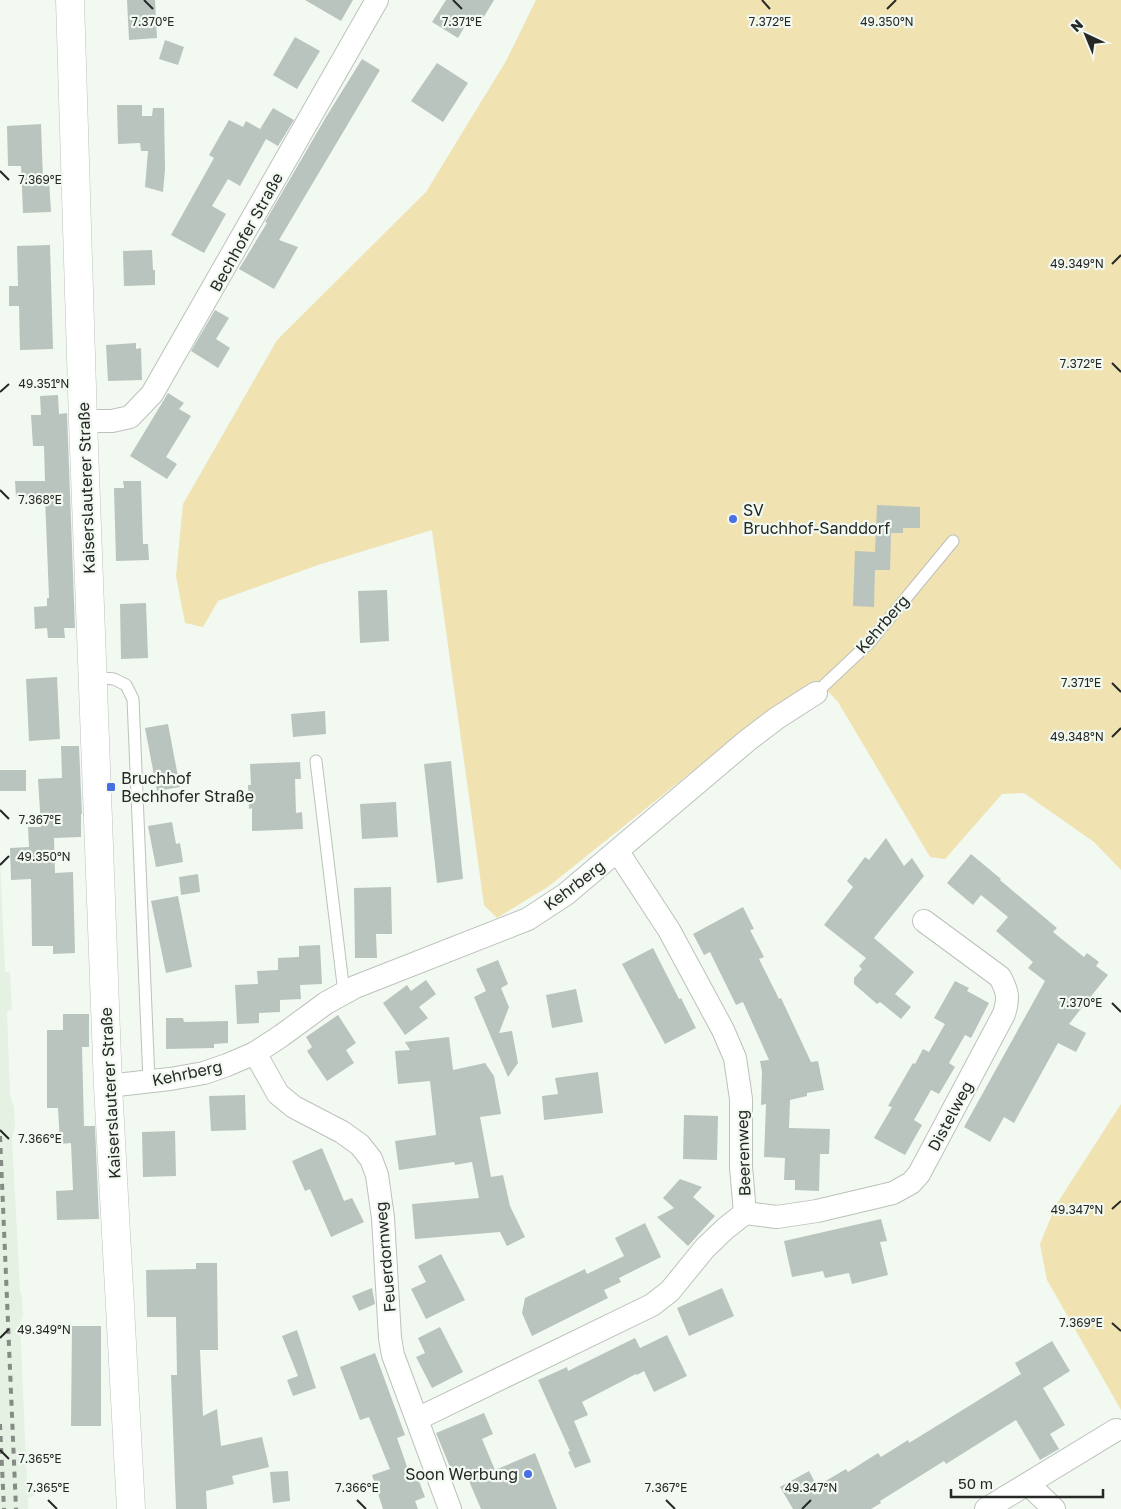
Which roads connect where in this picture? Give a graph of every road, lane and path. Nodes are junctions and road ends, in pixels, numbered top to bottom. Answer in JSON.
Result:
{"nodes":[{"id":1,"x":70,"y":0,"type":"edge"},
{"id":2,"x":377,"y":0,"type":"edge"},
{"id":3,"x":83,"y":421,"type":"junction"},
{"id":4,"x":953,"y":541,"type":"dead end"},
{"id":5,"x":93,"y":677,"type":"junction"},
{"id":6,"x":816,"y":693,"type":"joint"},
{"id":7,"x":316,"y":761,"type":"dead end"},
{"id":8,"x":618,"y":852,"type":"junction"},
{"id":9,"x":924,"y":921,"type":"dead end"},
{"id":10,"x":344,"y":993,"type":"junction"},
{"id":11,"x":255,"y":1053,"type":"junction"},
{"id":12,"x":149,"y":1081,"type":"junction"},
{"id":13,"x":108,"y":1086,"type":"junction"},
{"id":14,"x":745,"y":1213,"type":"junction"},
{"id":15,"x":417,"y":1419,"type":"junction"},
{"id":16,"x":1116,"y":1430,"type":"dead end"},
{"id":17,"x":1028,"y":1484,"type":"junction"},
{"id":18,"x":132,"y":1509,"type":"edge"},
{"id":19,"x":450,"y":1509,"type":"edge"},
{"id":20,"x":986,"y":1509,"type":"edge"},
{"id":21,"x":1054,"y":1509,"type":"edge"}],
"edges":[{"from":1,"to":3,"type":"main road","name":"Kaiserslauterer Straße"},
{"from":2,"to":3,"type":"street","name":"Bechhofer Straße"},
{"from":3,"to":5,"type":"main road","name":"Kaiserslauterer Straße"},
{"from":4,"to":6,"type":"lane","name":"Kehrberg"},
{"from":5,"to":12,"type":"lane"},
{"from":5,"to":13,"type":"main road","name":"Kaiserslauterer Straße"},
{"from":6,"to":8,"type":"street","name":"Kehrberg"},
{"from":7,"to":10,"type":"lane"},
{"from":8,"to":10,"type":"street","name":"Kehrberg"},
{"from":8,"to":14,"type":"street","name":"Beerenweg"},
{"from":9,"to":14,"type":"street","name":"Distelweg"},
{"from":10,"to":11,"type":"street","name":"Kehrberg"},
{"from":11,"to":12,"type":"street","name":"Kehrberg"},
{"from":11,"to":15,"type":"street","name":"Feuerdornweg"},
{"from":12,"to":13,"type":"street","name":"Kehrberg"},
{"from":13,"to":18,"type":"main road","name":"Kaiserslauterer Straße"},
{"from":14,"to":15,"type":"street","name":"Beerenweg"},
{"from":15,"to":19,"type":"street","name":"Feuerdornweg"},
{"from":16,"to":17,"type":"street"},
{"from":17,"to":20,"type":"street"},
{"from":17,"to":21,"type":"street"}]}
